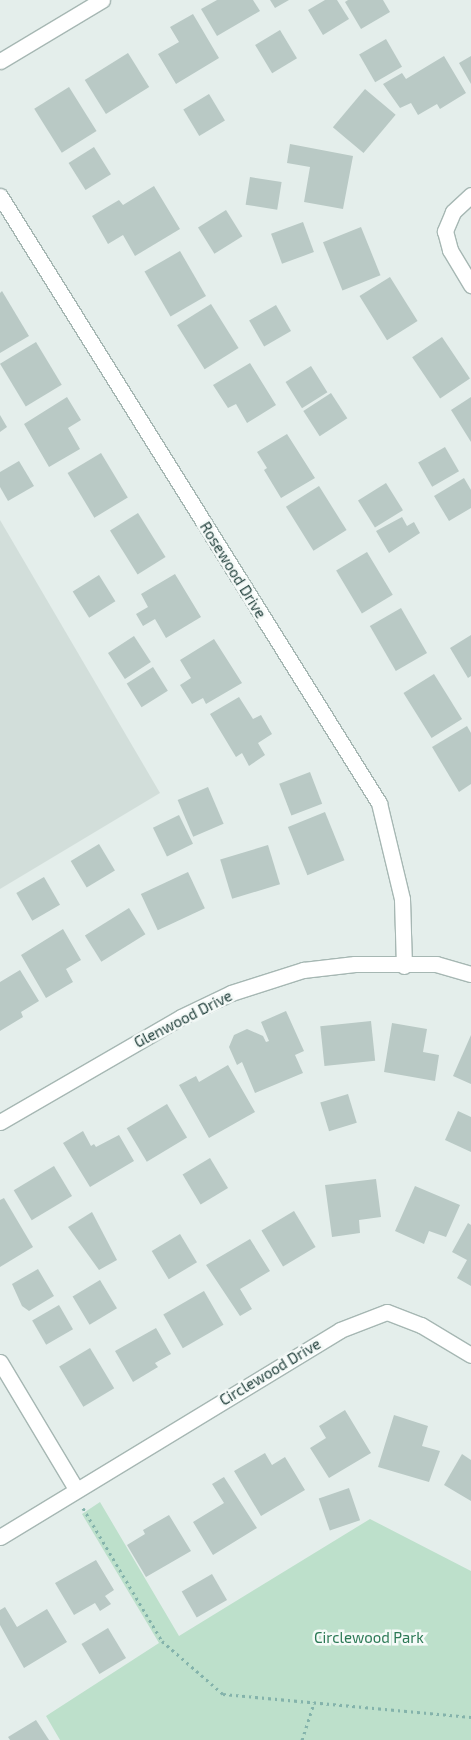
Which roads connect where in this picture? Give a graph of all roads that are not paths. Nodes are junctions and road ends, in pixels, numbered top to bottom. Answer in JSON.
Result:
{"nodes":[{"id":1,"x":102,"y":0,"type":"edge"},
{"id":2,"x":0,"y":61,"type":"edge"},
{"id":3,"x":471,"y":195,"type":"edge"},
{"id":4,"x":0,"y":196,"type":"edge"},
{"id":5,"x":471,"y":284,"type":"edge"},
{"id":6,"x":404,"y":966,"type":"junction"},
{"id":7,"x":471,"y":974,"type":"edge"},
{"id":8,"x":0,"y":1122,"type":"edge"},
{"id":9,"x":471,"y":1355,"type":"edge"},
{"id":10,"x":0,"y":1362,"type":"edge"},
{"id":11,"x":76,"y":1489,"type":"junction"},
{"id":12,"x":0,"y":1537,"type":"edge"}],
"edges":[{"from":1,"to":2,"type":"street"},
{"from":3,"to":5,"type":"street"},
{"from":4,"to":6,"type":"street","name":"Rosewood Drive"},
{"from":6,"to":7,"type":"street","name":"Glenwood Drive"},
{"from":6,"to":8,"type":"street","name":"Glenwood Drive"},
{"from":9,"to":11,"type":"street","name":"Circlewood Drive"},
{"from":10,"to":11,"type":"street"},
{"from":11,"to":12,"type":"street","name":"Circlewood Drive"}]}
